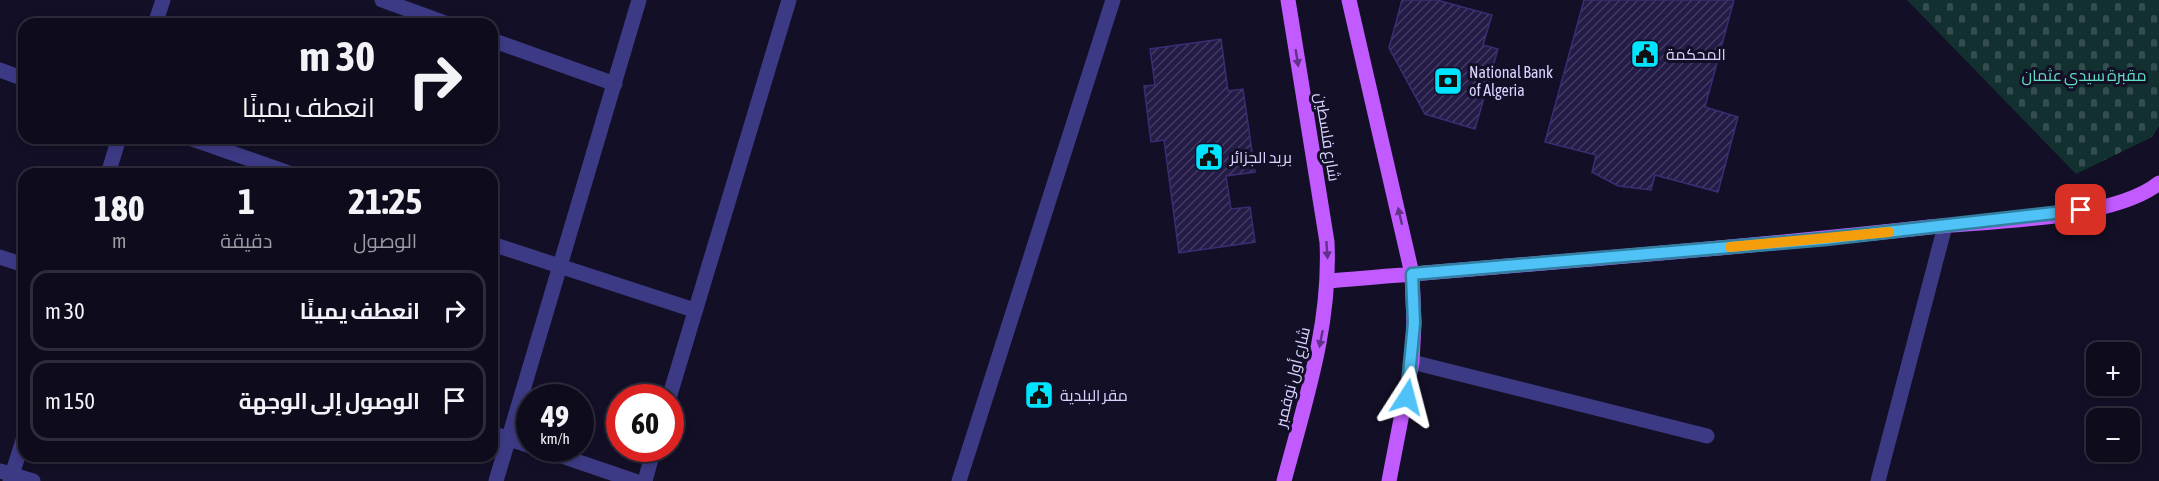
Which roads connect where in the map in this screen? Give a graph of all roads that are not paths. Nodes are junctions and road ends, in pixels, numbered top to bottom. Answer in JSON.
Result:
{"nodes":[{"id":1,"x":163,"y":0,"type":"edge"},
{"id":2,"x":382,"y":0,"type":"edge"},
{"id":3,"x":639,"y":0,"type":"edge"},
{"id":4,"x":789,"y":0,"type":"edge"},
{"id":5,"x":1113,"y":0,"type":"edge"},
{"id":6,"x":1286,"y":0,"type":"edge"},
{"id":7,"x":1348,"y":0,"type":"edge"},
{"id":8,"x":157,"y":18,"type":"edge"},
{"id":9,"x":432,"y":18,"type":"edge"},
{"id":10,"x":498,"y":42,"type":"edge"},
{"id":11,"x":0,"y":70,"type":"edge"},
{"id":12,"x":18,"y":77,"type":"edge"},
{"id":13,"x":615,"y":84,"type":"junction"},
{"id":14,"x":117,"y":144,"type":"edge"},
{"id":15,"x":206,"y":144,"type":"edge"},
{"id":16,"x":110,"y":168,"type":"edge"},
{"id":17,"x":275,"y":168,"type":"edge"},
{"id":18,"x":2159,"y":183,"type":"edge"},
{"id":19,"x":1945,"y":226,"type":"junction"},
{"id":20,"x":498,"y":246,"type":"edge"},
{"id":21,"x":0,"y":257,"type":"edge"},
{"id":22,"x":18,"y":263,"type":"edge"},
{"id":23,"x":561,"y":268,"type":"junction"},
{"id":24,"x":1412,"y":274,"type":"junction"},
{"id":25,"x":1329,"y":281,"type":"junction"},
{"id":26,"x":694,"y":310,"type":"junction"},
{"id":27,"x":1412,"y":362,"type":"junction"},
{"id":28,"x":673,"y":384,"type":"edge"},
{"id":29,"x":498,"y":435,"type":"edge"},
{"id":30,"x":1707,"y":436,"type":"dead end"},
{"id":31,"x":508,"y":439,"type":"junction"},
{"id":32,"x":516,"y":442,"type":"edge"},
{"id":33,"x":18,"y":451,"type":"edge"},
{"id":34,"x":579,"y":462,"type":"edge"},
{"id":35,"x":650,"y":462,"type":"edge"},
{"id":36,"x":7,"y":476,"type":"edge"},
{"id":37,"x":33,"y":481,"type":"edge"},
{"id":38,"x":496,"y":481,"type":"edge"},
{"id":39,"x":635,"y":481,"type":"edge"},
{"id":40,"x":645,"y":481,"type":"edge"},
{"id":41,"x":959,"y":481,"type":"edge"},
{"id":42,"x":1284,"y":481,"type":"edge"},
{"id":43,"x":1389,"y":481,"type":"edge"},
{"id":44,"x":1878,"y":481,"type":"edge"}],
"edges":[{"from":1,"to":8,"type":"street"},
{"from":2,"to":9,"type":"street"},
{"from":3,"to":13,"type":"street"},
{"from":4,"to":26,"type":"street"},
{"from":5,"to":41,"type":"street"},
{"from":6,"to":25,"type":"main road","name":"شارع فلسطين","one_way":true},
{"from":24,"to":7,"type":"main road","one_way":true},
{"from":10,"to":13,"type":"street"},
{"from":11,"to":12,"type":"street"},
{"from":13,"to":23,"type":"street"},
{"from":14,"to":16,"type":"street"},
{"from":15,"to":17,"type":"street"},
{"from":18,"to":19,"type":"main road"},
{"from":19,"to":24,"type":"main road"},
{"from":19,"to":44,"type":"street"},
{"from":20,"to":23,"type":"street"},
{"from":21,"to":22,"type":"street"},
{"from":23,"to":26,"type":"street"},
{"from":23,"to":31,"type":"street"},
{"from":24,"to":25,"type":"main road"},
{"from":24,"to":27,"type":"main road"},
{"from":25,"to":42,"type":"main road","name":"شارع أول نوفمبر","one_way":true},
{"from":26,"to":28,"type":"street"},
{"from":27,"to":30,"type":"street"},
{"from":27,"to":43,"type":"main road"},
{"from":29,"to":31,"type":"street"},
{"from":31,"to":32,"type":"street"},
{"from":31,"to":38,"type":"street"},
{"from":33,"to":36,"type":"street"},
{"from":34,"to":39,"type":"street"},
{"from":35,"to":40,"type":"street"},
{"from":36,"to":37,"type":"street"}]}
